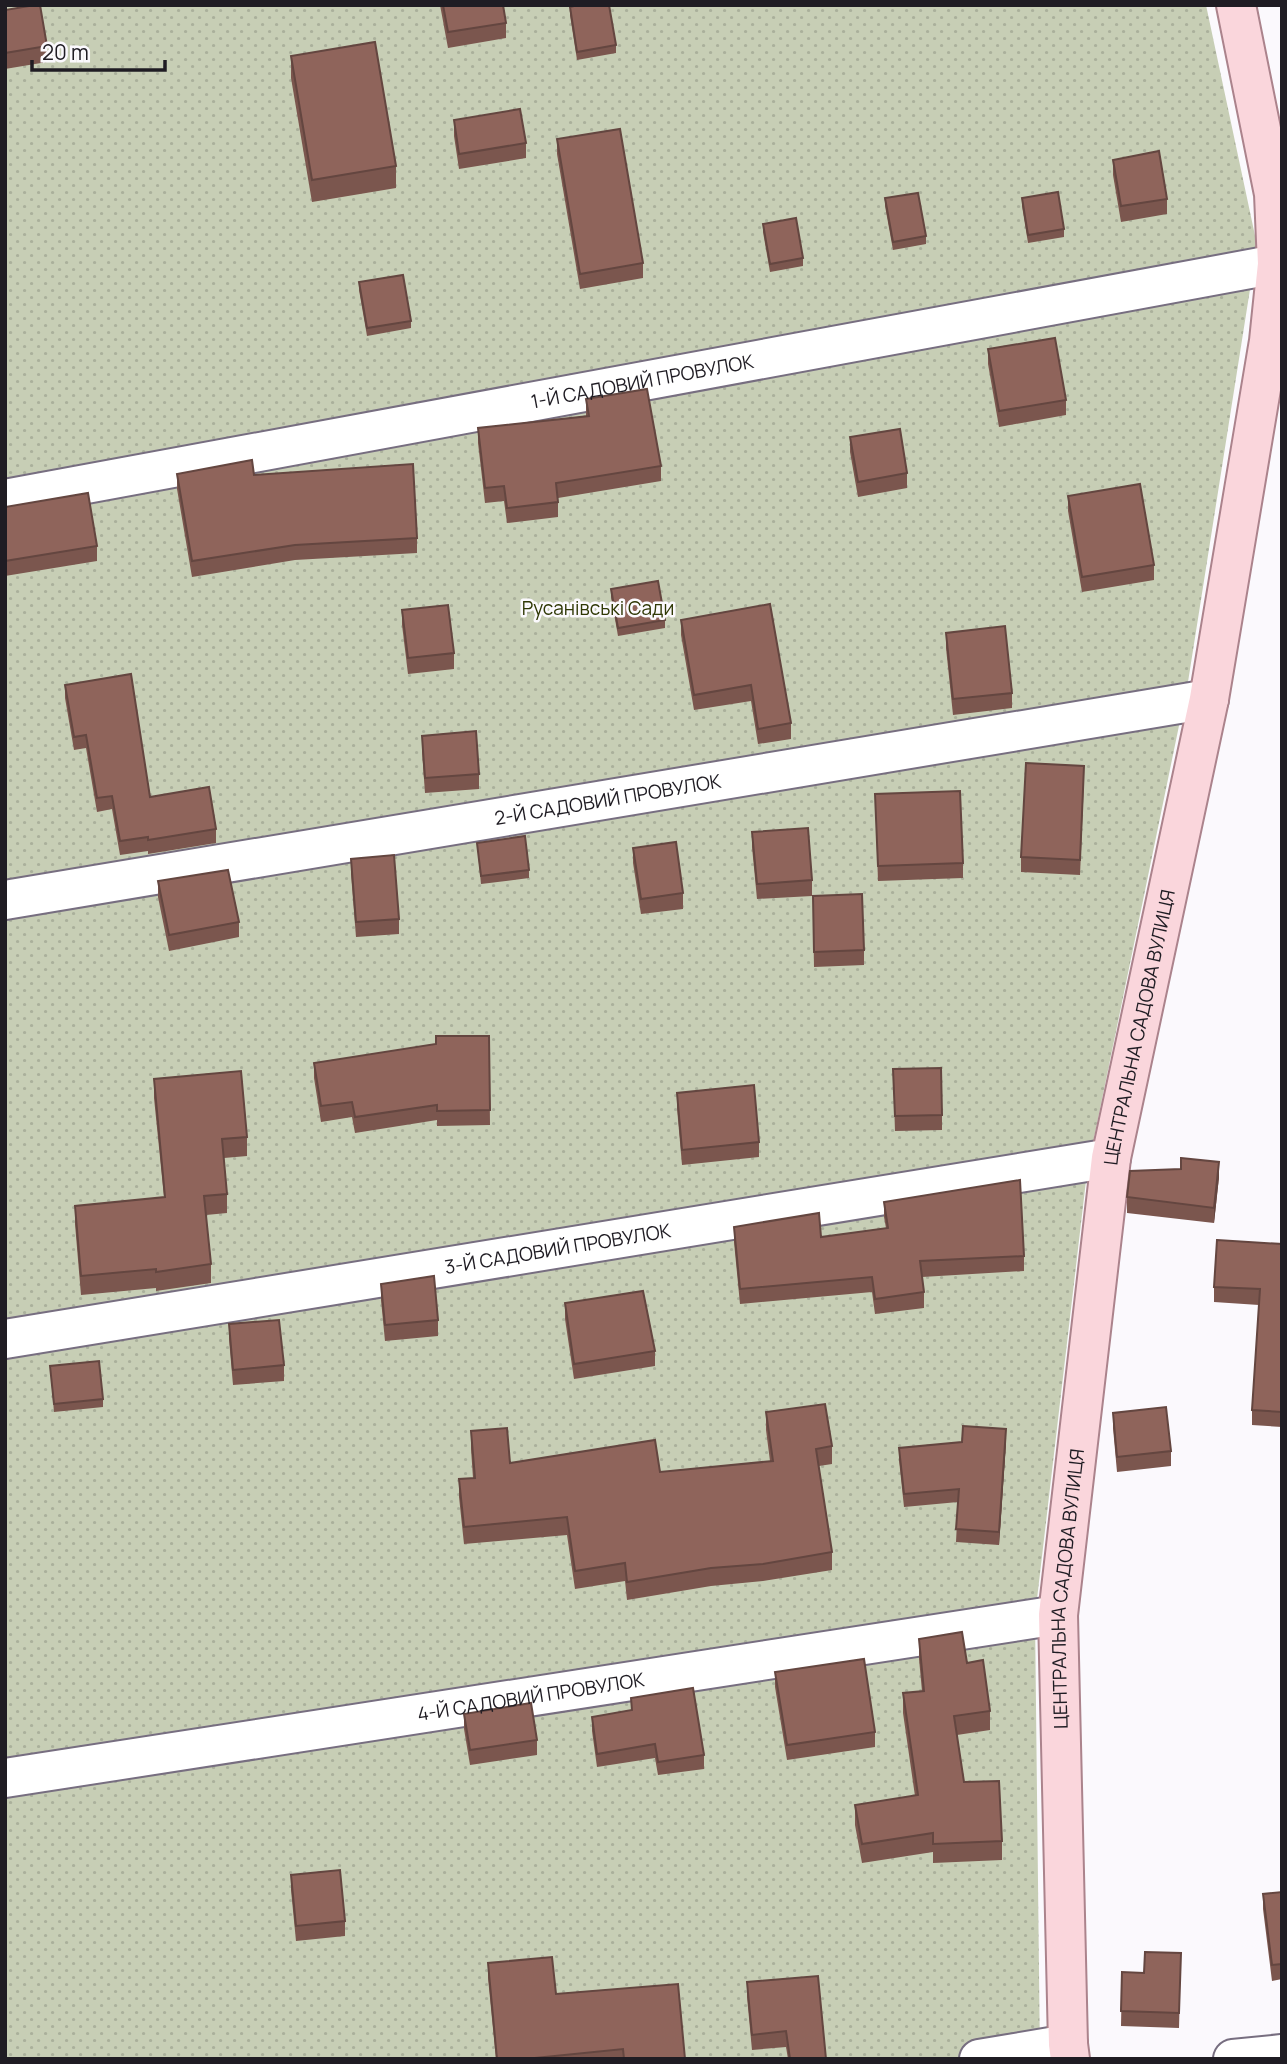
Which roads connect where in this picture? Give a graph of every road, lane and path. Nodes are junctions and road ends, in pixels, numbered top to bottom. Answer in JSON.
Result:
{"nodes":[{"id":1,"x":1236,"y":5,"type":"edge"},
{"id":2,"x":1277,"y":264,"type":"junction"},
{"id":3,"x":5,"y":499,"type":"edge"},
{"id":4,"x":1209,"y":699,"type":"junction"},
{"id":5,"x":5,"y":900,"type":"edge"},
{"id":6,"x":1111,"y":1158,"type":"junction"},
{"id":7,"x":5,"y":1339,"type":"edge"},
{"id":8,"x":1058,"y":1615,"type":"junction"},
{"id":9,"x":5,"y":1778,"type":"edge"},
{"id":10,"x":1069,"y":2052,"type":"edge"},
{"id":11,"x":1282,"y":2054,"type":"edge"},
{"id":12,"x":979,"y":2059,"type":"edge"},
{"id":13,"x":1233,"y":2059,"type":"edge"}],
"edges":[{"from":1,"to":2,"type":"main road","name":"ЦЕНТРАЛЬНА САДОВА ВУЛИЦЯ"},
{"from":2,"to":3,"type":"street","name":"1-Й САДОВИЙ ПРОВУЛОК"},
{"from":2,"to":4,"type":"main road","name":"ЦЕНТРАЛЬНА САДОВА ВУЛИЦЯ"},
{"from":4,"to":5,"type":"street","name":"2-Й САДОВИЙ ПРОВУЛОК"},
{"from":4,"to":6,"type":"main road","name":"ЦЕНТРАЛЬНА САДОВА ВУЛИЦЯ"},
{"from":6,"to":7,"type":"street","name":"3-Й САДОВИЙ ПРОВУЛОК"},
{"from":6,"to":8,"type":"main road","name":"ЦЕНТРАЛЬНА САДОВА ВУЛИЦЯ"},
{"from":8,"to":9,"type":"street","name":"4-Й САДОВИЙ ПРОВУЛОК"},
{"from":8,"to":10,"type":"main road","name":"ЦЕНТРАЛЬНА САДОВА ВУЛИЦЯ"},
{"from":10,"to":12,"type":"street"},
{"from":11,"to":13,"type":"street"}]}
